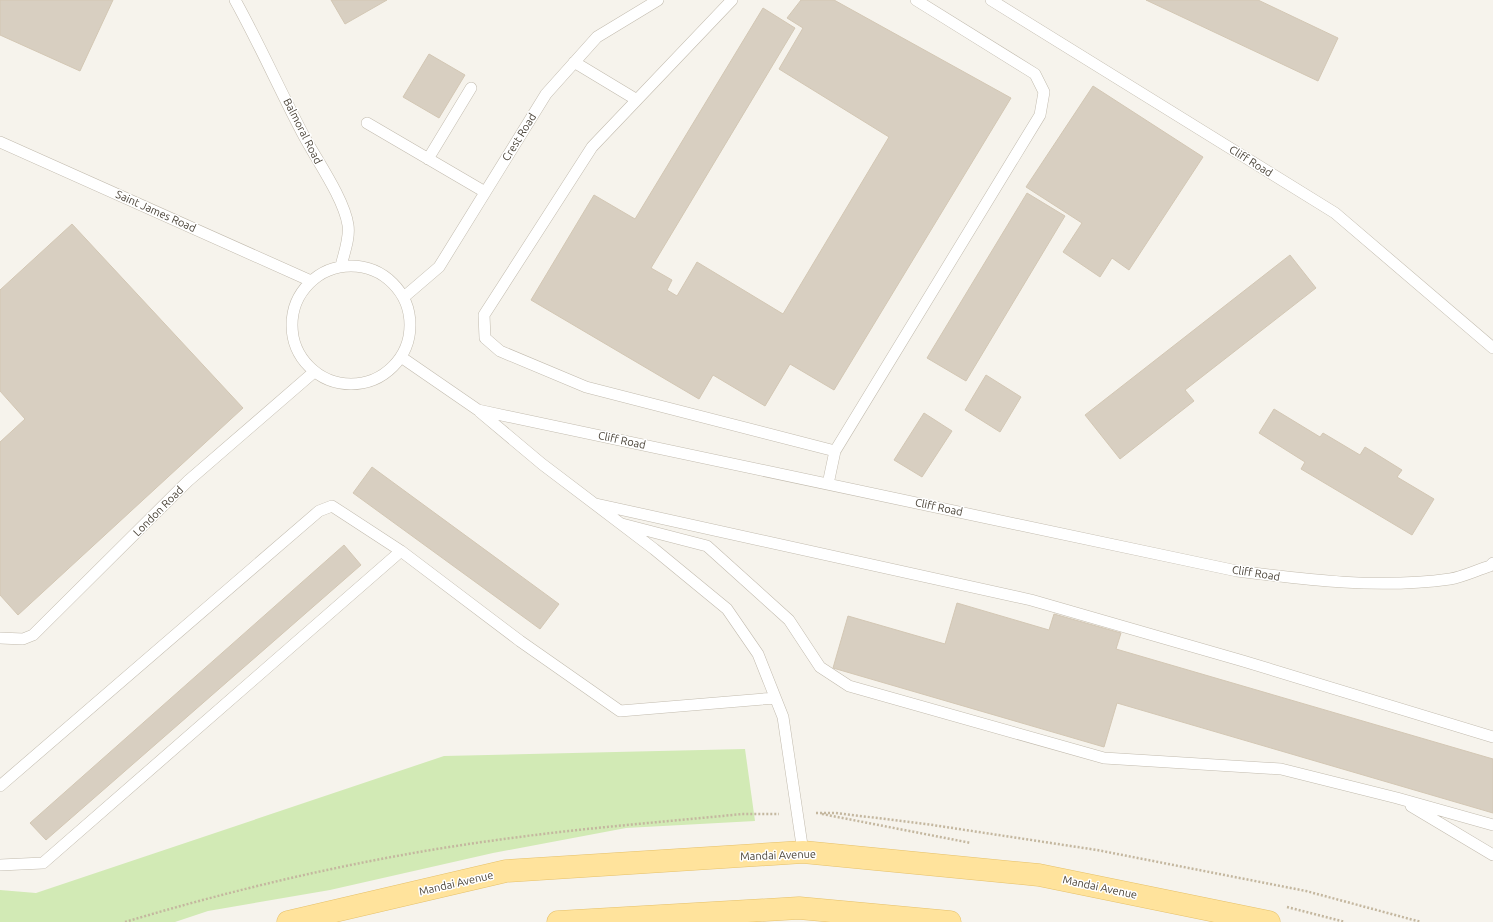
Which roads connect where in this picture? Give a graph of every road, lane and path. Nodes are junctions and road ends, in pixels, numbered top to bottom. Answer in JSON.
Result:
{"nodes":[{"id":1,"x":236,"y":0,"type":"edge"},
{"id":2,"x":658,"y":0,"type":"edge"},
{"id":3,"x":732,"y":0,"type":"edge"},
{"id":4,"x":916,"y":0,"type":"edge"},
{"id":5,"x":991,"y":0,"type":"edge"},
{"id":6,"x":574,"y":62,"type":"junction"},
{"id":7,"x":471,"y":88,"type":"dead end"},
{"id":8,"x":637,"y":100,"type":"junction"},
{"id":9,"x":368,"y":123,"type":"dead end"},
{"id":10,"x":0,"y":142,"type":"edge"},
{"id":11,"x":428,"y":158,"type":"junction"},
{"id":12,"x":485,"y":192,"type":"junction"},
{"id":13,"x":341,"y":266,"type":"junction"},
{"id":14,"x":311,"y":281,"type":"junction"},
{"id":15,"x":404,"y":297,"type":"junction"},
{"id":16,"x":1493,"y":348,"type":"edge"},
{"id":17,"x":401,"y":357,"type":"junction"},
{"id":18,"x":314,"y":372,"type":"junction"},
{"id":19,"x":478,"y":410,"type":"junction"},
{"id":20,"x":835,"y":451,"type":"junction"},
{"id":21,"x":828,"y":484,"type":"junction"},
{"id":22,"x":596,"y":504,"type":"junction"},
{"id":23,"x":622,"y":524,"type":"junction"},
{"id":24,"x":401,"y":551,"type":"junction"},
{"id":25,"x":1493,"y":563,"type":"edge"},
{"id":26,"x":0,"y":638,"type":"edge"},
{"id":27,"x":775,"y":698,"type":"junction"},
{"id":28,"x":1493,"y":737,"type":"edge"},
{"id":29,"x":0,"y":786,"type":"edge"},
{"id":30,"x":1397,"y":798,"type":"junction"},
{"id":31,"x":1493,"y":825,"type":"edge"},
{"id":32,"x":803,"y":852,"type":"junction"},
{"id":33,"x":1493,"y":855,"type":"edge"},
{"id":34,"x":0,"y":865,"type":"edge"},
{"id":35,"x":288,"y":922,"type":"edge"},
{"id":36,"x":558,"y":922,"type":"edge"},
{"id":37,"x":950,"y":922,"type":"edge"},
{"id":38,"x":1269,"y":922,"type":"edge"}],
"edges":[{"from":1,"to":13,"type":"lane","name":"Balmoral Road"},
{"from":2,"to":6,"type":"lane","name":"Crest Road"},
{"from":3,"to":8,"type":"lane"},
{"from":4,"to":20,"type":"lane"},
{"from":5,"to":16,"type":"lane","name":"Cliff Road"},
{"from":6,"to":8,"type":"lane"},
{"from":6,"to":12,"type":"lane","name":"Crest Road"},
{"from":7,"to":11,"type":"lane"},
{"from":8,"to":20,"type":"lane"},
{"from":9,"to":11,"type":"lane"},
{"from":10,"to":14,"type":"lane","name":"Saint James Road"},
{"from":11,"to":12,"type":"lane"},
{"from":12,"to":15,"type":"lane","name":"Crest Road"},
{"from":13,"to":14,"type":"lane"},
{"from":13,"to":15,"type":"lane"},
{"from":14,"to":18,"type":"lane"},
{"from":15,"to":17,"type":"lane"},
{"from":17,"to":18,"type":"lane"},
{"from":17,"to":19,"type":"lane","name":"Cliff Road"},
{"from":18,"to":26,"type":"lane","name":"London Road"},
{"from":19,"to":21,"type":"lane","name":"Cliff Road"},
{"from":19,"to":22,"type":"lane"},
{"from":20,"to":21,"type":"lane"},
{"from":21,"to":25,"type":"lane","name":"Cliff Road"},
{"from":22,"to":23,"type":"lane"},
{"from":22,"to":28,"type":"lane"},
{"from":23,"to":27,"type":"lane"},
{"from":23,"to":30,"type":"lane"},
{"from":24,"to":27,"type":"lane"},
{"from":24,"to":29,"type":"lane"},
{"from":24,"to":34,"type":"lane"},
{"from":27,"to":32,"type":"lane"},
{"from":30,"to":31,"type":"lane"},
{"from":30,"to":33,"type":"lane"},
{"from":32,"to":35,"type":"main road","name":"Mandai Avenue"},
{"from":32,"to":38,"type":"main road","name":"Mandai Avenue"},
{"from":36,"to":37,"type":"main road"}]}
